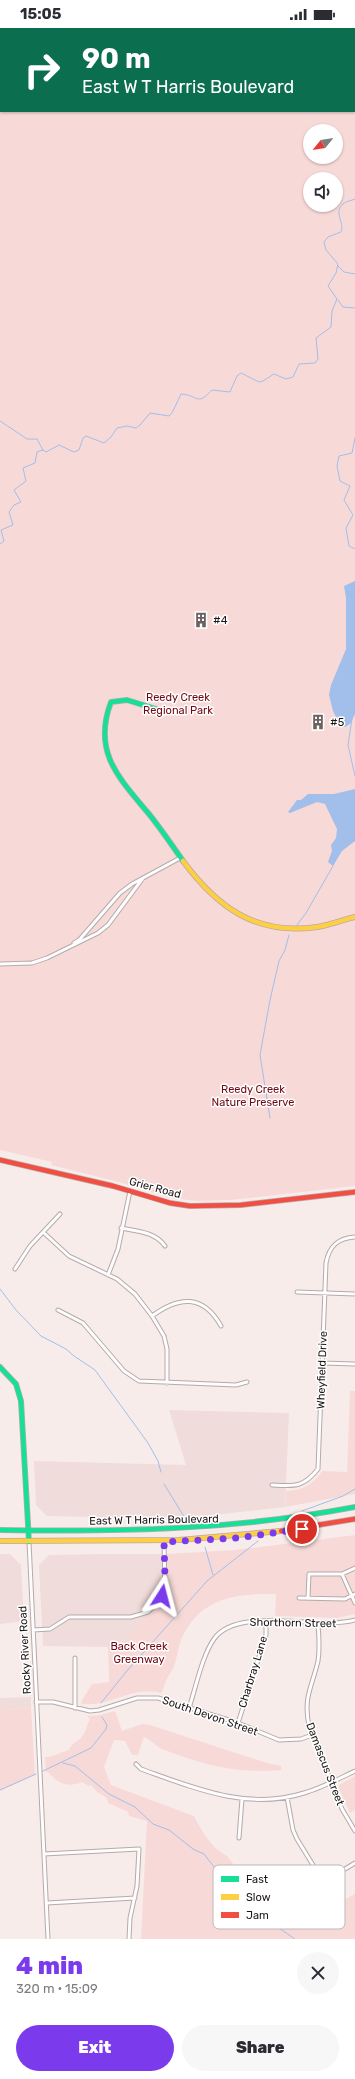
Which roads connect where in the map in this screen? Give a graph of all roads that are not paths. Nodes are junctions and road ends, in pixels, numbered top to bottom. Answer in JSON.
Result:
{"nodes":[{"id":1,"x":156,"y":708,"type":"dead end"},
{"id":2,"x":180,"y":858,"type":"junction"},
{"id":3,"x":142,"y":878,"type":"junction"},
{"id":4,"x":355,"y":917,"type":"edge"},
{"id":5,"x":66,"y":949,"type":"junction"},
{"id":6,"x":0,"y":964,"type":"edge"},
{"id":7,"x":0,"y":1160,"type":"edge"},
{"id":8,"x":130,"y":1191,"type":"junction"},
{"id":9,"x":355,"y":1192,"type":"edge"},
{"id":10,"x":60,"y":1214,"type":"dead end"},
{"id":11,"x":121,"y":1228,"type":"junction"},
{"id":12,"x":43,"y":1232,"type":"junction"},
{"id":13,"x":355,"y":1236,"type":"edge"},
{"id":14,"x":166,"y":1246,"type":"dead end"},
{"id":15,"x":15,"y":1269,"type":"dead end"},
{"id":16,"x":108,"y":1275,"type":"junction"},
{"id":17,"x":297,"y":1292,"type":"dead end"},
{"id":18,"x":325,"y":1293,"type":"junction"},
{"id":19,"x":355,"y":1294,"type":"edge"},
{"id":20,"x":58,"y":1310,"type":"dead end"},
{"id":21,"x":152,"y":1316,"type":"junction"},
{"id":22,"x":221,"y":1326,"type":"dead end"},
{"id":23,"x":322,"y":1363,"type":"junction"},
{"id":24,"x":355,"y":1364,"type":"edge"},
{"id":25,"x":0,"y":1367,"type":"edge"},
{"id":26,"x":247,"y":1382,"type":"dead end"},
{"id":27,"x":167,"y":1383,"type":"junction"},
{"id":28,"x":272,"y":1486,"type":"dead end"},
{"id":29,"x":355,"y":1507,"type":"edge"},
{"id":30,"x":355,"y":1519,"type":"edge"},
{"id":31,"x":0,"y":1530,"type":"edge"},
{"id":32,"x":28,"y":1530,"type":"junction"},
{"id":33,"x":0,"y":1541,"type":"edge"},
{"id":34,"x":28,"y":1542,"type":"junction"},
{"id":35,"x":164,"y":1542,"type":"junction"},
{"id":36,"x":355,"y":1568,"type":"edge"},
{"id":37,"x":342,"y":1574,"type":"junction"},
{"id":38,"x":353,"y":1594,"type":"edge"},
{"id":39,"x":299,"y":1598,"type":"dead end"},
{"id":40,"x":308,"y":1598,"type":"junction"},
{"id":41,"x":355,"y":1602,"type":"edge"},
{"id":42,"x":355,"y":1620,"type":"edge"},
{"id":43,"x":266,"y":1621,"type":"junction"},
{"id":44,"x":318,"y":1624,"type":"junction"},
{"id":45,"x":33,"y":1630,"type":"junction"},
{"id":46,"x":75,"y":1658,"type":"dead end"},
{"id":47,"x":36,"y":1702,"type":"junction"},
{"id":48,"x":75,"y":1708,"type":"junction"},
{"id":49,"x":189,"y":1708,"type":"junction"},
{"id":50,"x":238,"y":1723,"type":"junction"},
{"id":51,"x":312,"y":1735,"type":"junction"},
{"id":52,"x":136,"y":1764,"type":"dead end"},
{"id":53,"x":355,"y":1771,"type":"edge"},
{"id":54,"x":332,"y":1782,"type":"junction"},
{"id":55,"x":287,"y":1797,"type":"junction"},
{"id":56,"x":242,"y":1799,"type":"junction"},
{"id":57,"x":355,"y":1831,"type":"edge"},
{"id":58,"x":239,"y":1838,"type":"dead end"},
{"id":59,"x":44,"y":1854,"type":"junction"},
{"id":60,"x":355,"y":1863,"type":"edge"},
{"id":61,"x":313,"y":1865,"type":"edge"},
{"id":62,"x":345,"y":1869,"type":"edge"},
{"id":63,"x":135,"y":1898,"type":"junction"},
{"id":64,"x":47,"y":1903,"type":"junction"},
{"id":65,"x":48,"y":1939,"type":"edge"},
{"id":66,"x":129,"y":1939,"type":"edge"}],
"edges":[{"from":1,"to":2,"type":"street"},
{"from":2,"to":3,"type":"street"},
{"from":2,"to":4,"type":"street"},
{"from":3,"to":5,"type":"street"},
{"from":3,"to":5,"type":"street"},
{"from":5,"to":6,"type":"street"},
{"from":7,"to":8,"type":"street","name":"Grier Road"},
{"from":8,"to":9,"type":"street","name":"Grier Road"},
{"from":8,"to":11,"type":"street"},
{"from":10,"to":12,"type":"street"},
{"from":11,"to":14,"type":"street"},
{"from":11,"to":16,"type":"street"},
{"from":12,"to":15,"type":"street"},
{"from":12,"to":16,"type":"street"},
{"from":13,"to":18,"type":"street","name":"Wheyfield Drive"},
{"from":16,"to":21,"type":"street"},
{"from":17,"to":18,"type":"street"},
{"from":18,"to":19,"type":"street"},
{"from":18,"to":23,"type":"street","name":"Wheyfield Drive"},
{"from":20,"to":27,"type":"street"},
{"from":21,"to":22,"type":"street"},
{"from":21,"to":27,"type":"street"},
{"from":23,"to":24,"type":"street"},
{"from":23,"to":28,"type":"street","name":"Wheyfield Drive"},
{"from":25,"to":32,"type":"street","name":"Rocky River Road"},
{"from":26,"to":27,"type":"street"},
{"from":29,"to":32,"type":"street","name":"East W T Harris Boulevard"},
{"from":30,"to":35,"type":"street","name":"East W T Harris Boulevard"},
{"from":31,"to":32,"type":"street","name":"East W T Harris Boulevard"},
{"from":32,"to":34,"type":"street","name":"Rocky River Road"},
{"from":33,"to":34,"type":"street","name":"East W T Harris Boulevard"},
{"from":34,"to":35,"type":"street","name":"East W T Harris Boulevard"},
{"from":34,"to":45,"type":"street","name":"Rocky River Road"},
{"from":35,"to":45,"type":"street"},
{"from":36,"to":37,"type":"street"},
{"from":37,"to":38,"type":"street"},
{"from":37,"to":40,"type":"street"},
{"from":38,"to":40,"type":"street"},
{"from":38,"to":41,"type":"street"},
{"from":39,"to":40,"type":"street"},
{"from":42,"to":44,"type":"street","name":"Shorthorn Street"},
{"from":43,"to":44,"type":"street","name":"Shorthorn Street"},
{"from":43,"to":49,"type":"street","name":"Shorthorn Street"},
{"from":43,"to":50,"type":"street","name":"Charbray Lane"},
{"from":44,"to":51,"type":"street","name":"Damascus Street"},
{"from":45,"to":47,"type":"street","name":"Rocky River Road"},
{"from":46,"to":48,"type":"street"},
{"from":47,"to":48,"type":"street","name":"South Devon Street"},
{"from":47,"to":59,"type":"street","name":"Rocky River Road"},
{"from":48,"to":49,"type":"street","name":"South Devon Street"},
{"from":49,"to":50,"type":"street","name":"South Devon Street"},
{"from":50,"to":51,"type":"street","name":"South Devon Street"},
{"from":51,"to":54,"type":"street","name":"Damascus Street"},
{"from":52,"to":56,"type":"street"},
{"from":53,"to":54,"type":"street"},
{"from":54,"to":55,"type":"street"},
{"from":54,"to":57,"type":"street","name":"Damascus Street"},
{"from":55,"to":56,"type":"street"},
{"from":55,"to":61,"type":"street"},
{"from":56,"to":58,"type":"street"},
{"from":59,"to":63,"type":"street"},
{"from":59,"to":64,"type":"street","name":"Rocky River Road"},
{"from":60,"to":62,"type":"street"},
{"from":63,"to":64,"type":"street"},
{"from":63,"to":66,"type":"street"},
{"from":64,"to":65,"type":"street","name":"Rocky River Road"}]}
